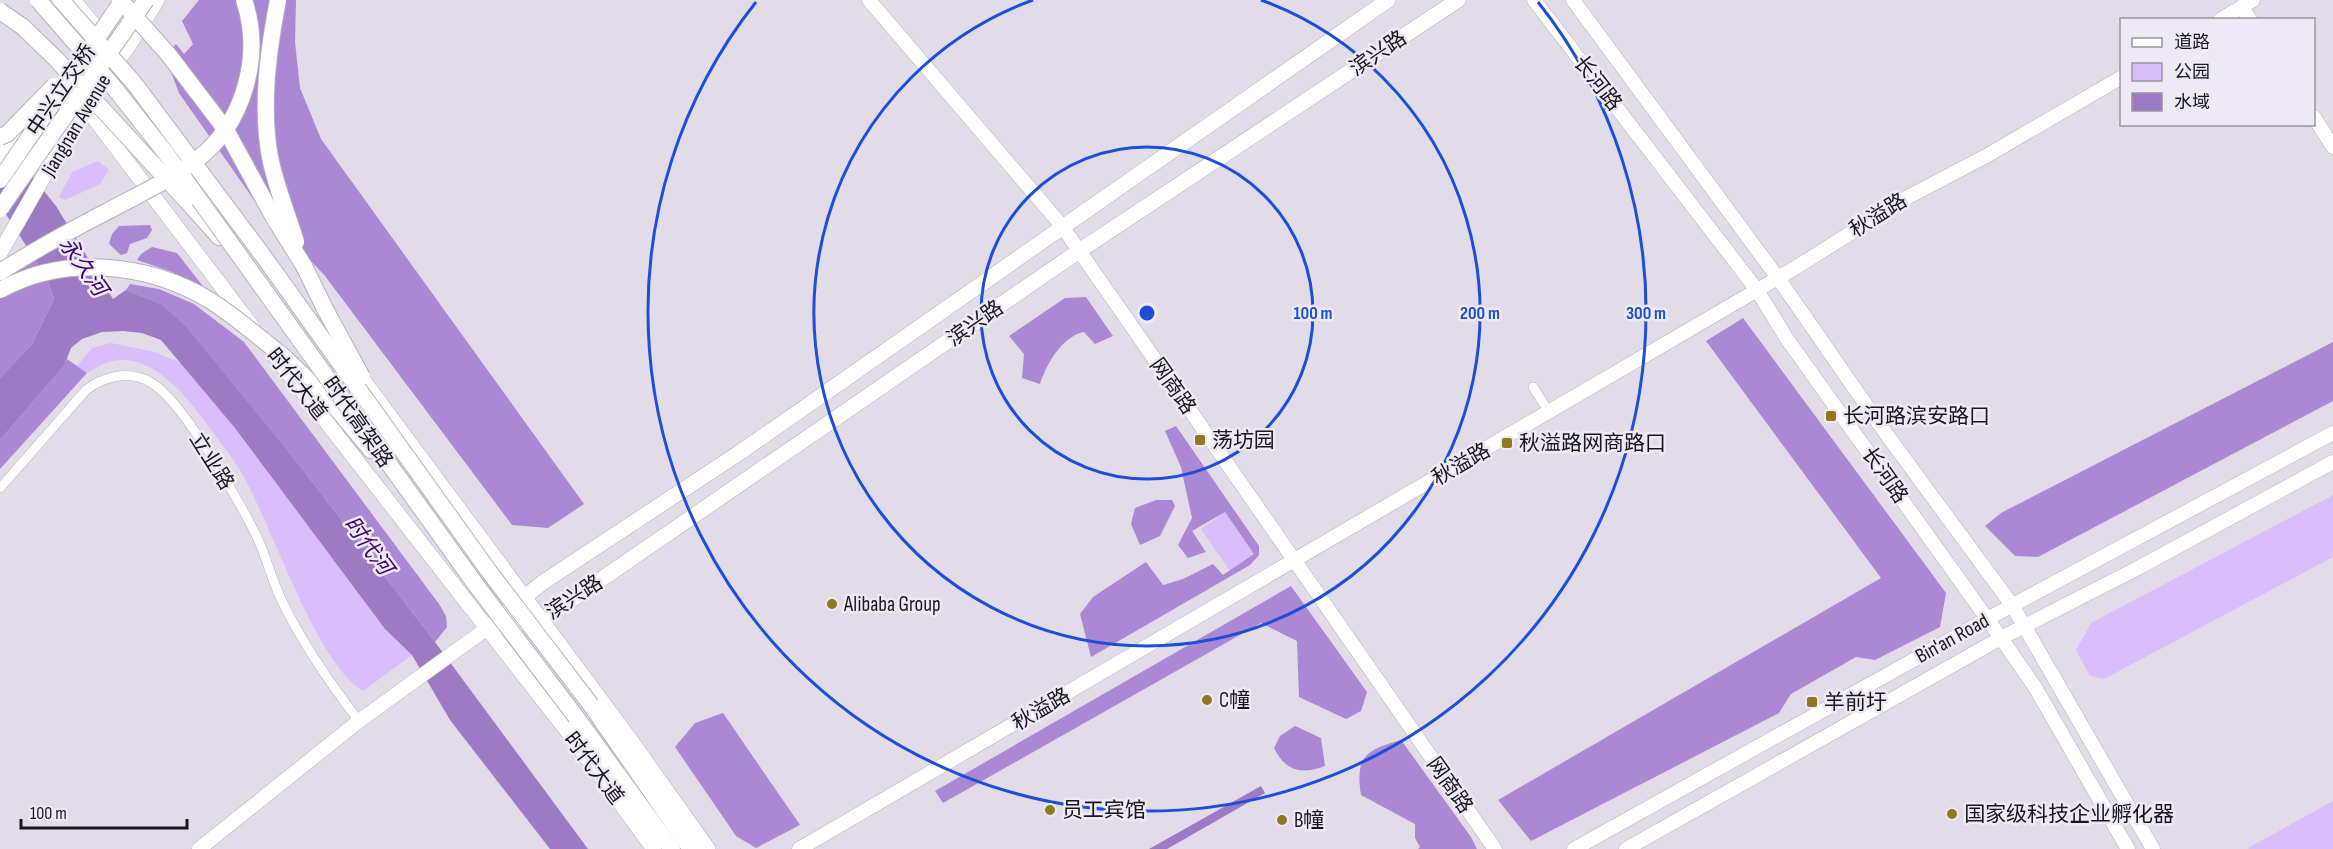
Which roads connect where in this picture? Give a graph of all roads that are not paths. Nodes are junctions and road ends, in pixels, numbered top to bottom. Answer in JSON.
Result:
{"nodes":[{"id":1,"x":38,"y":0,"type":"edge"},
{"id":2,"x":61,"y":0,"type":"edge"},
{"id":3,"x":73,"y":0,"type":"edge"},
{"id":4,"x":119,"y":0,"type":"edge"},
{"id":5,"x":146,"y":0,"type":"edge"},
{"id":6,"x":157,"y":0,"type":"edge"},
{"id":7,"x":244,"y":0,"type":"edge"},
{"id":8,"x":278,"y":0,"type":"edge"},
{"id":9,"x":869,"y":0,"type":"edge"},
{"id":10,"x":1388,"y":0,"type":"edge"},
{"id":11,"x":1458,"y":0,"type":"edge"},
{"id":12,"x":1534,"y":0,"type":"edge"},
{"id":13,"x":1573,"y":0,"type":"edge"},
{"id":14,"x":2247,"y":3,"type":"edge"},
{"id":15,"x":0,"y":10,"type":"edge"},
{"id":16,"x":2223,"y":18,"type":"edge"},
{"id":17,"x":2250,"y":18,"type":"edge"},
{"id":18,"x":96,"y":28,"type":"junction"},
{"id":19,"x":118,"y":57,"type":"junction"},
{"id":20,"x":78,"y":63,"type":"junction"},
{"id":21,"x":2120,"y":78,"type":"edge"},
{"id":22,"x":64,"y":80,"type":"junction"},
{"id":23,"x":85,"y":104,"type":"junction"},
{"id":24,"x":2315,"y":120,"type":"edge"},
{"id":25,"x":3,"y":147,"type":"edge"},
{"id":26,"x":2333,"y":147,"type":"edge"},
{"id":27,"x":0,"y":180,"type":"edge"},
{"id":28,"x":0,"y":209,"type":"edge"},
{"id":29,"x":1062,"y":226,"type":"junction"},
{"id":30,"x":1079,"y":251,"type":"junction"},
{"id":31,"x":0,"y":253,"type":"edge"},
{"id":32,"x":304,"y":266,"type":"junction"},
{"id":33,"x":0,"y":272,"type":"edge"},
{"id":34,"x":1778,"y":278,"type":"junction"},
{"id":35,"x":262,"y":287,"type":"junction"},
{"id":36,"x":0,"y":290,"type":"edge"},
{"id":37,"x":1757,"y":290,"type":"junction"},
{"id":38,"x":1533,"y":387,"type":"dead end"},
{"id":39,"x":1548,"y":412,"type":"junction"},
{"id":40,"x":2333,"y":434,"type":"edge"},
{"id":41,"x":405,"y":454,"type":"junction"},
{"id":42,"x":2333,"y":462,"type":"edge"},
{"id":43,"x":0,"y":488,"type":"edge"},
{"id":44,"x":425,"y":516,"type":"junction"},
{"id":45,"x":1294,"y":561,"type":"junction"},
{"id":46,"x":524,"y":597,"type":"junction"},
{"id":47,"x":2012,"y":605,"type":"junction"},
{"id":48,"x":1987,"y":619,"type":"junction"},
{"id":49,"x":542,"y":620,"type":"junction"},
{"id":50,"x":2024,"y":626,"type":"junction"},
{"id":51,"x":486,"y":629,"type":"junction"},
{"id":52,"x":2001,"y":638,"type":"junction"},
{"id":53,"x":359,"y":721,"type":"junction"},
{"id":54,"x":199,"y":849,"type":"edge"},
{"id":55,"x":654,"y":849,"type":"edge"},
{"id":56,"x":672,"y":849,"type":"edge"},
{"id":57,"x":691,"y":849,"type":"edge"},
{"id":58,"x":708,"y":849,"type":"edge"},
{"id":59,"x":799,"y":849,"type":"edge"},
{"id":60,"x":1495,"y":849,"type":"edge"},
{"id":61,"x":1574,"y":849,"type":"edge"},
{"id":62,"x":1626,"y":849,"type":"edge"},
{"id":63,"x":2128,"y":849,"type":"edge"},
{"id":64,"x":2153,"y":849,"type":"edge"}],
"edges":[{"from":1,"to":35,"type":"highway","name":"时代高架路","bridge":true},
{"from":2,"to":41,"type":"highway","name":"时代高架路","bridge":true},
{"from":3,"to":18,"type":"main road"},
{"from":4,"to":18,"type":"main road"},
{"from":4,"to":20,"type":"highway","name":"中兴立交桥","bridge":true},
{"from":4,"to":32,"type":"highway","bridge":true},
{"from":5,"to":28,"type":"highway","name":"Jiangnan Avenue","bridge":true},
{"from":6,"to":19,"type":"main road","name":"Jiangnan Avenue"},
{"from":7,"to":33,"type":"highway","bridge":true},
{"from":8,"to":32,"type":"highway","bridge":true},
{"from":9,"to":29,"type":"main road","name":"网商路"},
{"from":10,"to":29,"type":"main road","name":"滨兴路"},
{"from":11,"to":30,"type":"main road","name":"滨兴路"},
{"from":12,"to":37,"type":"main road","name":"长河路"},
{"from":13,"to":34,"type":"main road","name":"长河路"},
{"from":14,"to":16,"type":"main road"},
{"from":14,"to":17,"type":"main road"},
{"from":15,"to":22,"type":"main road","name":"时代大道"},
{"from":15,"to":35,"type":"highway","bridge":true},
{"from":18,"to":19,"type":"main road"},
{"from":18,"to":22,"type":"main road"},
{"from":19,"to":23,"type":"main road","name":"Jiangnan Avenue"},
{"from":19,"to":46,"type":"main road"},
{"from":20,"to":25,"type":"highway","bridge":true},
{"from":20,"to":27,"type":"highway","name":"中兴立交桥","bridge":true},
{"from":21,"to":34,"type":"main road","name":"秋溢路"},
{"from":22,"to":23,"type":"main road","name":"时代大道"},
{"from":22,"to":25,"type":"main road"},
{"from":23,"to":31,"type":"main road","name":"Jiangnan Avenue"},
{"from":23,"to":51,"type":"main road","name":"时代大道"},
{"from":24,"to":26,"type":"main road"},
{"from":29,"to":30,"type":"main road","name":"网商路"},
{"from":29,"to":46,"type":"main road","name":"滨兴路"},
{"from":30,"to":45,"type":"main road","name":"网商路"},
{"from":30,"to":49,"type":"main road","name":"滨兴路"},
{"from":32,"to":41,"type":"highway","bridge":true},
{"from":34,"to":37,"type":"main road","name":"秋溢路"},
{"from":34,"to":47,"type":"main road","name":"长河路"},
{"from":35,"to":44,"type":"highway","name":"时代高架路","bridge":true},
{"from":36,"to":44,"type":"highway","bridge":true},
{"from":37,"to":39,"type":"main road","name":"秋溢路"},
{"from":37,"to":48,"type":"main road","name":"长河路"},
{"from":38,"to":39,"type":"street"},
{"from":39,"to":45,"type":"main road","name":"秋溢路"},
{"from":40,"to":47,"type":"main road","name":"Bin'an Road"},
{"from":41,"to":57,"type":"highway","name":"时代高架路","bridge":true},
{"from":42,"to":50,"type":"main road","name":"Bin'an Road"},
{"from":43,"to":53,"type":"street","name":"立业路"},
{"from":44,"to":56,"type":"highway","name":"时代高架路","bridge":true},
{"from":45,"to":59,"type":"main road","name":"秋溢路"},
{"from":45,"to":60,"type":"main road","name":"网商路"},
{"from":46,"to":49,"type":"main road"},
{"from":46,"to":51,"type":"main road","name":"滨兴路"},
{"from":47,"to":48,"type":"main road","name":"Bin'an Road"},
{"from":47,"to":50,"type":"main road","name":"长河路"},
{"from":48,"to":52,"type":"main road","name":"长河路"},
{"from":48,"to":61,"type":"main road","name":"Bin'an Road"},
{"from":49,"to":51,"type":"main road","name":"滨兴路"},
{"from":49,"to":58,"type":"main road"},
{"from":50,"to":52,"type":"main road","name":"Bin'an Road"},
{"from":50,"to":64,"type":"main road","name":"长河路"},
{"from":51,"to":53,"type":"main road","name":"滨兴路"},
{"from":51,"to":55,"type":"main road","name":"时代大道"},
{"from":52,"to":62,"type":"main road","name":"Bin'an Road"},
{"from":52,"to":63,"type":"main road","name":"长河路"},
{"from":53,"to":54,"type":"main road","name":"滨兴路"}]}
